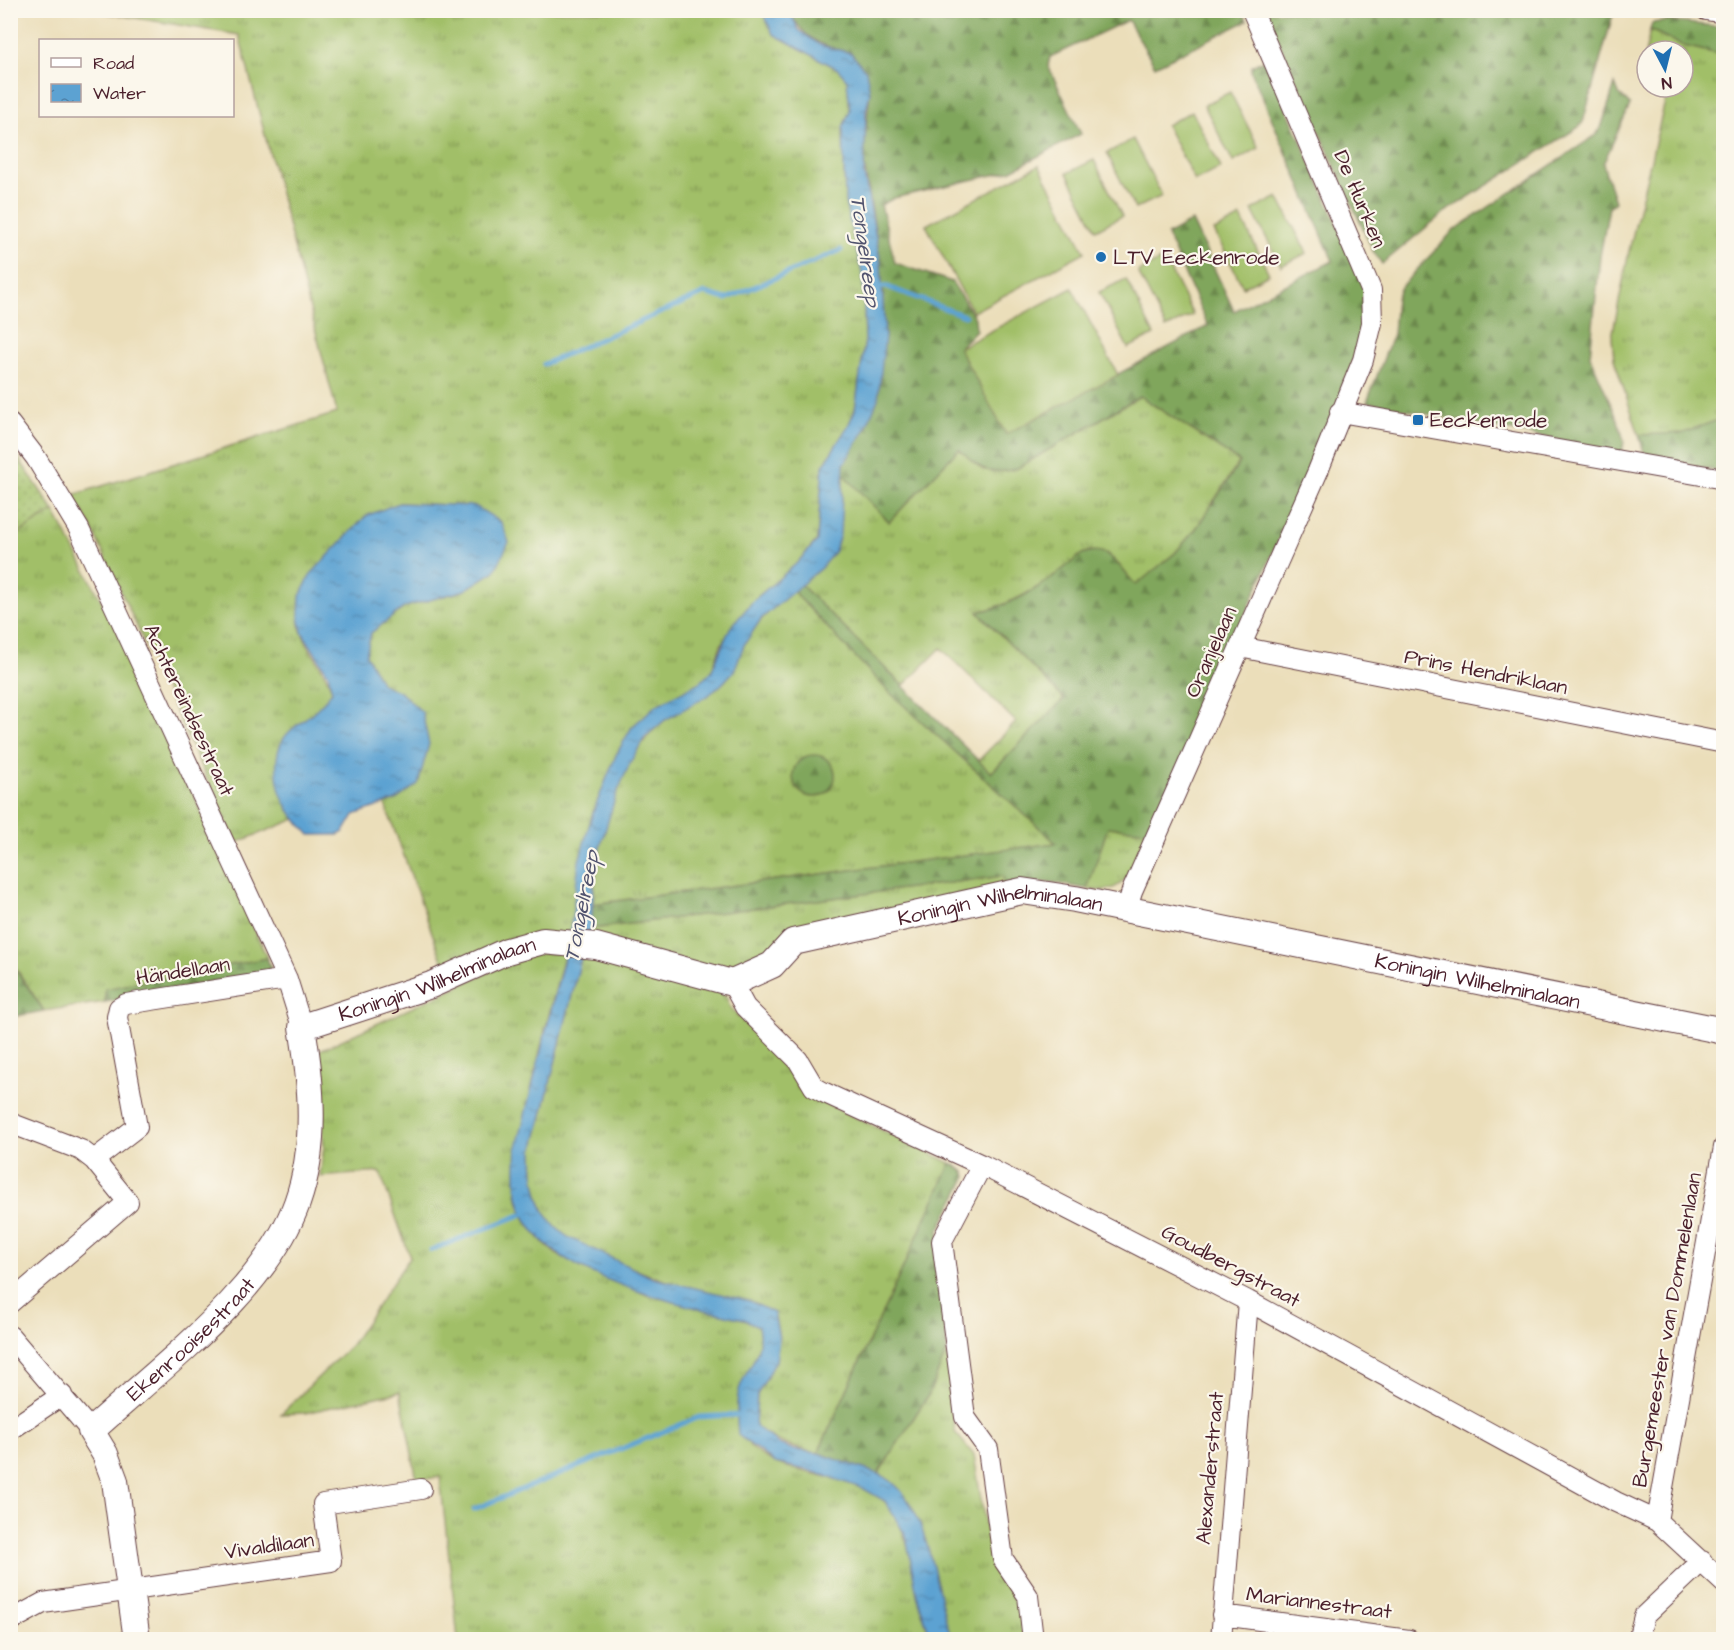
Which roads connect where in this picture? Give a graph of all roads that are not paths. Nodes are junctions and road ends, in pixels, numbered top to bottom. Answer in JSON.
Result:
{"nodes":[{"id":1,"x":1252,"y":10,"type":"edge"},
{"id":2,"x":1706,"y":10,"type":"edge"},
{"id":3,"x":1724,"y":13,"type":"edge"},
{"id":4,"x":1340,"y":412,"type":"junction"},
{"id":5,"x":10,"y":424,"type":"edge"},
{"id":6,"x":1724,"y":479,"type":"edge"},
{"id":7,"x":1240,"y":648,"type":"junction"},
{"id":8,"x":1724,"y":743,"type":"edge"},
{"id":9,"x":1126,"y":911,"type":"junction"},
{"id":10,"x":287,"y":979,"type":"junction"},
{"id":11,"x":732,"y":983,"type":"junction"},
{"id":12,"x":302,"y":1027,"type":"junction"},
{"id":13,"x":1724,"y":1031,"type":"edge"},
{"id":14,"x":10,"y":1123,"type":"edge"},
{"id":15,"x":1724,"y":1147,"type":"edge"},
{"id":16,"x":93,"y":1160,"type":"junction"},
{"id":17,"x":982,"y":1165,"type":"junction"},
{"id":18,"x":1248,"y":1301,"type":"junction"},
{"id":19,"x":10,"y":1303,"type":"edge"},
{"id":20,"x":10,"y":1336,"type":"edge"},
{"id":21,"x":62,"y":1395,"type":"junction"},
{"id":22,"x":10,"y":1430,"type":"edge"},
{"id":23,"x":91,"y":1431,"type":"junction"},
{"id":24,"x":421,"y":1490,"type":"dead end"},
{"id":25,"x":1657,"y":1521,"type":"junction"},
{"id":26,"x":1702,"y":1561,"type":"junction"},
{"id":27,"x":1724,"y":1583,"type":"edge"},
{"id":28,"x":130,"y":1589,"type":"junction"},
{"id":29,"x":1222,"y":1615,"type":"junction"},
{"id":30,"x":10,"y":1621,"type":"edge"},
{"id":31,"x":137,"y":1640,"type":"edge"},
{"id":32,"x":1033,"y":1640,"type":"edge"},
{"id":33,"x":1221,"y":1640,"type":"edge"},
{"id":34,"x":1409,"y":1640,"type":"edge"},
{"id":35,"x":1638,"y":1640,"type":"edge"}],
"edges":[{"from":1,"to":4,"type":"street","name":"De Hurken"},
{"from":2,"to":3,"type":"street"},
{"from":4,"to":6,"type":"street"},
{"from":4,"to":7,"type":"street","name":"Oranjelaan"},
{"from":5,"to":10,"type":"street","name":"Achtereindsestraat"},
{"from":7,"to":8,"type":"street","name":"Prins Hendriklaan"},
{"from":7,"to":9,"type":"street","name":"Oranjelaan"},
{"from":9,"to":11,"type":"street","name":"Koningin Wilhelminalaan"},
{"from":9,"to":13,"type":"street","name":"Koningin Wilhelminalaan"},
{"from":10,"to":12,"type":"street","name":"Achtereindsestraat"},
{"from":10,"to":16,"type":"street","name":"Händellaan"},
{"from":11,"to":12,"type":"street","name":"Koningin Wilhelminalaan"},
{"from":11,"to":17,"type":"street","name":"Goudbergstraat"},
{"from":12,"to":23,"type":"street","name":"Ekenrooisestraat"},
{"from":14,"to":16,"type":"street"},
{"from":15,"to":25,"type":"street","name":"Burgemeester van Dommelenlaan"},
{"from":16,"to":19,"type":"street"},
{"from":17,"to":18,"type":"street","name":"Goudbergstraat"},
{"from":17,"to":32,"type":"street"},
{"from":18,"to":25,"type":"street","name":"Goudbergstraat"},
{"from":18,"to":29,"type":"street","name":"Alexanderstraat"},
{"from":20,"to":21,"type":"street"},
{"from":21,"to":22,"type":"street"},
{"from":21,"to":23,"type":"street"},
{"from":23,"to":28,"type":"street"},
{"from":24,"to":28,"type":"street","name":"Vivaldilaan"},
{"from":25,"to":26,"type":"street","name":"Goudbergstraat"},
{"from":26,"to":27,"type":"street","name":"Goudbergstraat"},
{"from":26,"to":35,"type":"street"},
{"from":28,"to":30,"type":"street"},
{"from":28,"to":31,"type":"street"},
{"from":29,"to":33,"type":"street","name":"Alexanderstraat"},
{"from":29,"to":34,"type":"street","name":"Mariannestraat"}]}
